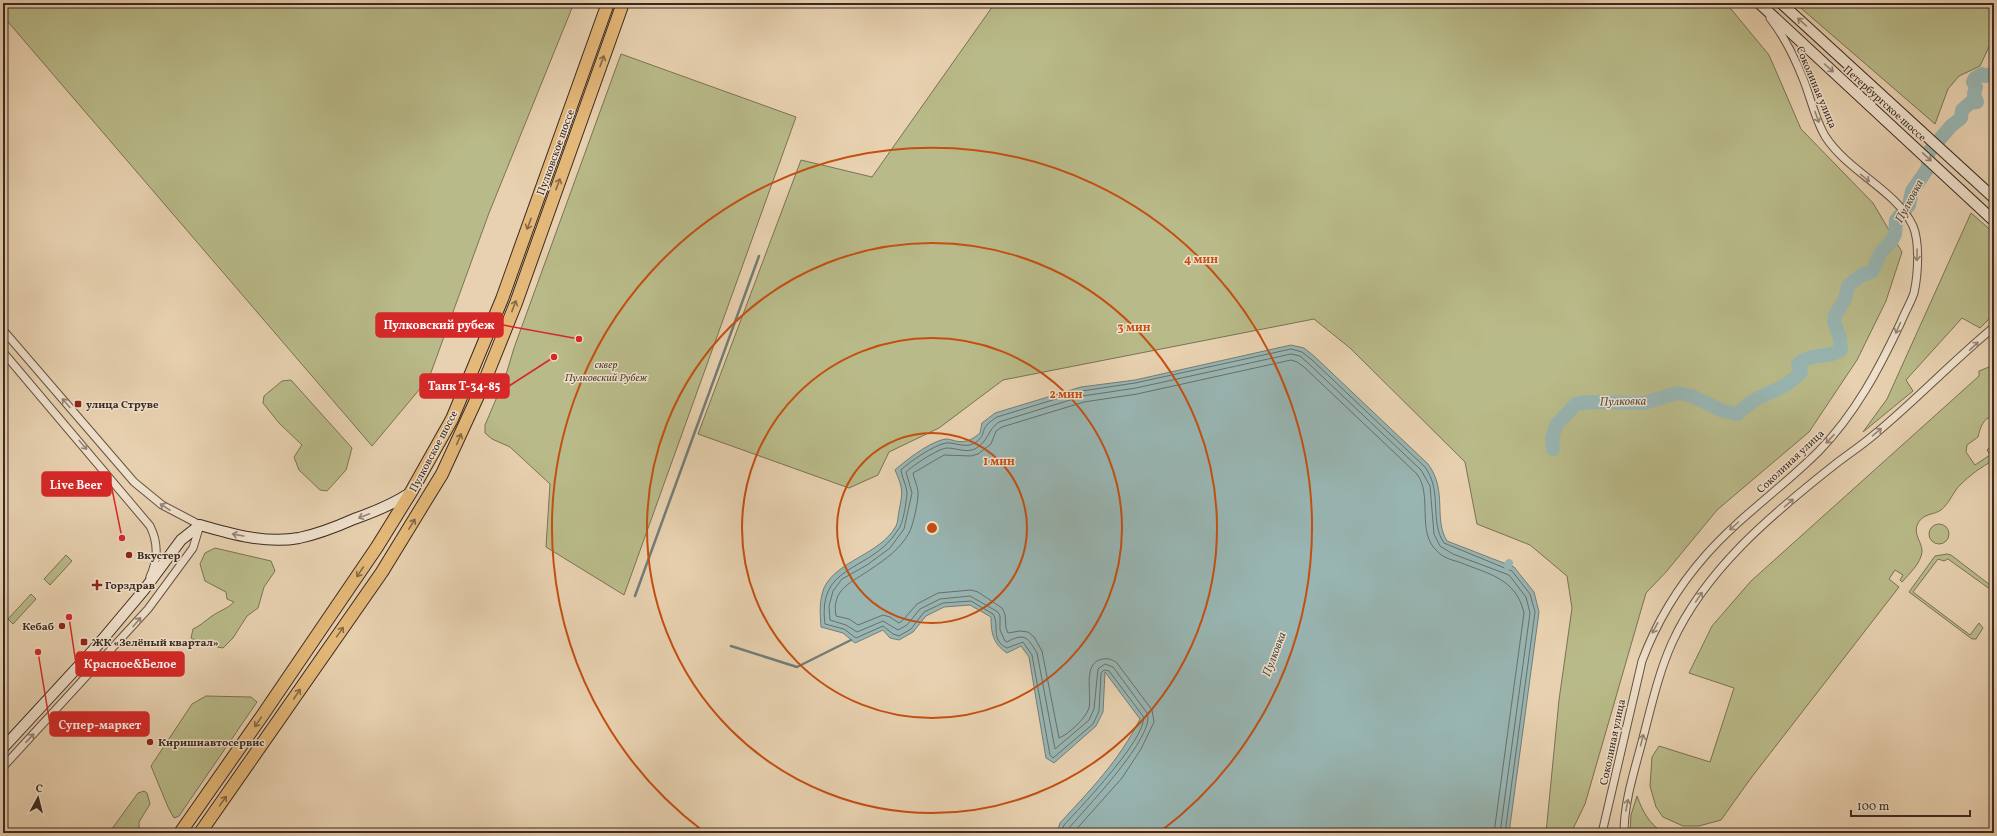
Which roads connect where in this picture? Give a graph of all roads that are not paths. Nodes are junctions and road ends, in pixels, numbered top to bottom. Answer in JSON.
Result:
{"nodes":[{"id":1,"x":608,"y":3,"type":"edge"},
{"id":2,"x":623,"y":3,"type":"edge"},
{"id":3,"x":1759,"y":3,"type":"edge"},
{"id":4,"x":1781,"y":3,"type":"edge"},
{"id":5,"x":1779,"y":30,"type":"joint"},
{"id":6,"x":1992,"y":196,"type":"edge"},
{"id":7,"x":1991,"y":218,"type":"edge"},
{"id":8,"x":1994,"y":327,"type":"edge"},
{"id":9,"x":3,"y":330,"type":"edge"},
{"id":10,"x":3,"y":352,"type":"edge"},
{"id":11,"x":411,"y":492,"type":"junction"},
{"id":12,"x":200,"y":525,"type":"junction"},
{"id":13,"x":144,"y":590,"type":"junction"},
{"id":14,"x":3,"y":748,"type":"edge"},
{"id":15,"x":3,"y":767,"type":"edge"},
{"id":16,"x":180,"y":833,"type":"edge"},
{"id":17,"x":200,"y":833,"type":"edge"},
{"id":18,"x":1602,"y":833,"type":"edge"},
{"id":19,"x":1624,"y":833,"type":"edge"}],
"edges":[{"from":1,"to":11,"type":"highway","name":"Пулковское шоссе","one_way":true},
{"from":17,"to":2,"type":"highway","name":"Пулковское шоссе","one_way":true},
{"from":3,"to":5,"type":"street","name":"Петербургское шоссе"},
{"from":3,"to":7,"type":"main road","name":"Петербургское шоссе","one_way":true},
{"from":6,"to":4,"type":"main road","name":"Петербургское шоссе","one_way":true},
{"from":5,"to":18,"type":"street","name":"Соколиная улица","one_way":true},
{"from":19,"to":8,"type":"street","one_way":true},
{"from":12,"to":9,"type":"street","one_way":true},
{"from":10,"to":13,"type":"street","one_way":true},
{"from":11,"to":12,"type":"main road","one_way":true},
{"from":11,"to":16,"type":"highway","name":"Пулковское шоссе","one_way":true},
{"from":12,"to":13,"type":"main road"},
{"from":15,"to":12,"type":"street","one_way":true},
{"from":13,"to":14,"type":"main road"}]}
